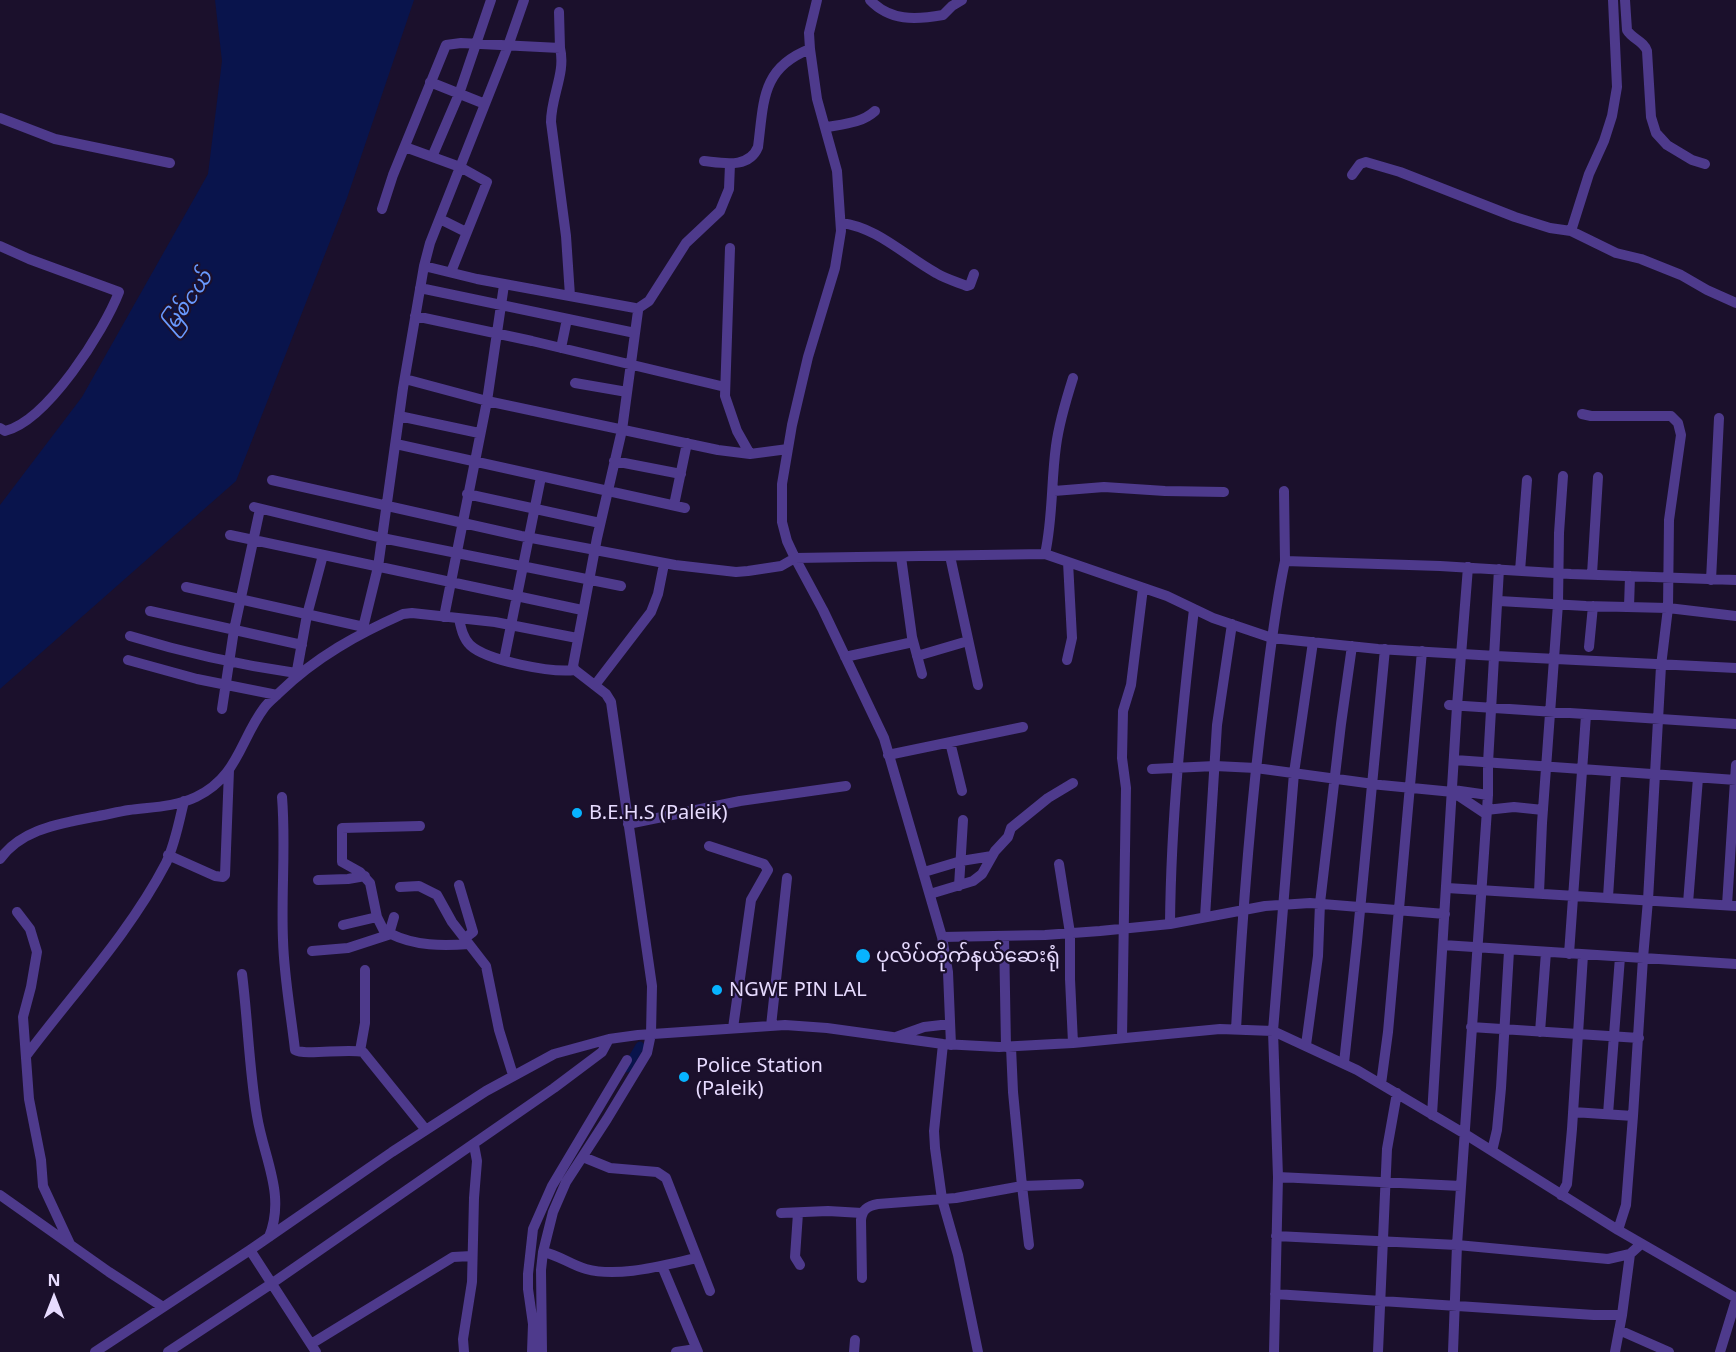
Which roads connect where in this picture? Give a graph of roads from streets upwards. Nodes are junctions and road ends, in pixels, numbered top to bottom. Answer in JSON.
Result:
{"nodes":[{"id":1,"x":491,"y":0,"type":"edge"},
{"id":2,"x":524,"y":0,"type":"edge"},
{"id":3,"x":818,"y":0,"type":"edge"},
{"id":4,"x":870,"y":0,"type":"edge"},
{"id":5,"x":962,"y":0,"type":"edge"},
{"id":6,"x":1613,"y":0,"type":"edge"},
{"id":7,"x":1624,"y":0,"type":"edge"},
{"id":8,"x":559,"y":12,"type":"dead end"},
{"id":9,"x":477,"y":44,"type":"junction"},
{"id":10,"x":508,"y":46,"type":"junction"},
{"id":11,"x":560,"y":48,"type":"junction"},
{"id":12,"x":810,"y":49,"type":"junction"},
{"id":13,"x":430,"y":82,"type":"junction"},
{"id":14,"x":459,"y":94,"type":"junction"},
{"id":15,"x":485,"y":104,"type":"junction"},
{"id":16,"x":875,"y":111,"type":"dead end"},
{"id":17,"x":0,"y":118,"type":"edge"},
{"id":18,"x":826,"y":127,"type":"junction"},
{"id":19,"x":405,"y":147,"type":"junction"},
{"id":20,"x":432,"y":157,"type":"junction"},
{"id":21,"x":704,"y":161,"type":"dead end"},
{"id":22,"x":170,"y":163,"type":"dead end"},
{"id":23,"x":730,"y":164,"type":"junction"},
{"id":24,"x":1705,"y":164,"type":"dead end"},
{"id":25,"x":460,"y":167,"type":"junction"},
{"id":26,"x":1352,"y":175,"type":"dead end"},
{"id":27,"x":382,"y":209,"type":"dead end"},
{"id":28,"x":440,"y":219,"type":"junction"},
{"id":29,"x":841,"y":223,"type":"junction"},
{"id":30,"x":1571,"y":231,"type":"junction"},
{"id":31,"x":466,"y":232,"type":"junction"},
{"id":32,"x":0,"y":246,"type":"edge"},
{"id":33,"x":730,"y":248,"type":"dead end"},
{"id":34,"x":424,"y":266,"type":"junction"},
{"id":35,"x":451,"y":272,"type":"junction"},
{"id":36,"x":974,"y":274,"type":"dead end"},
{"id":37,"x":504,"y":285,"type":"junction"},
{"id":38,"x":420,"y":288,"type":"junction"},
{"id":39,"x":570,"y":296,"type":"junction"},
{"id":40,"x":1736,"y":303,"type":"edge"},
{"id":41,"x":501,"y":305,"type":"junction"},
{"id":42,"x":637,"y":309,"type":"junction"},
{"id":43,"x":415,"y":316,"type":"junction"},
{"id":44,"x":567,"y":319,"type":"junction"},
{"id":45,"x":635,"y":333,"type":"junction"},
{"id":46,"x":497,"y":334,"type":"junction"},
{"id":47,"x":561,"y":348,"type":"junction"},
{"id":48,"x":631,"y":364,"type":"junction"},
{"id":49,"x":1073,"y":378,"type":"dead end"},
{"id":50,"x":405,"y":380,"type":"junction"},
{"id":51,"x":575,"y":383,"type":"dead end"},
{"id":52,"x":725,"y":387,"type":"junction"},
{"id":53,"x":627,"y":392,"type":"junction"},
{"id":54,"x":487,"y":401,"type":"junction"},
{"id":55,"x":1582,"y":414,"type":"dead end"},
{"id":56,"x":399,"y":416,"type":"junction"},
{"id":57,"x":1719,"y":418,"type":"dead end"},
{"id":58,"x":0,"y":428,"type":"edge"},
{"id":59,"x":622,"y":430,"type":"junction"},
{"id":60,"x":479,"y":433,"type":"junction"},
{"id":61,"x":687,"y":443,"type":"junction"},
{"id":62,"x":396,"y":444,"type":"junction"},
{"id":63,"x":788,"y":449,"type":"junction"},
{"id":64,"x":750,"y":454,"type":"junction"},
{"id":65,"x":614,"y":461,"type":"junction"},
{"id":66,"x":474,"y":463,"type":"junction"},
{"id":67,"x":681,"y":474,"type":"junction"},
{"id":68,"x":1563,"y":476,"type":"dead end"},
{"id":69,"x":541,"y":477,"type":"junction"},
{"id":70,"x":1598,"y":477,"type":"dead end"},
{"id":71,"x":272,"y":480,"type":"dead end"},
{"id":72,"x":1527,"y":480,"type":"dead end"},
{"id":73,"x":1054,"y":490,"type":"junction"},
{"id":74,"x":607,"y":491,"type":"junction"},
{"id":75,"x":1284,"y":491,"type":"dead end"},
{"id":76,"x":1224,"y":492,"type":"dead end"},
{"id":77,"x":467,"y":494,"type":"junction"},
{"id":78,"x":387,"y":507,"type":"junction"},
{"id":79,"x":535,"y":507,"type":"junction"},
{"id":80,"x":462,"y":522,"type":"junction"},
{"id":81,"x":600,"y":523,"type":"junction"},
{"id":82,"x":230,"y":535,"type":"dead end"},
{"id":83,"x":528,"y":537,"type":"junction"},
{"id":84,"x":382,"y":538,"type":"junction"},
{"id":85,"x":253,"y":540,"type":"junction"},
{"id":86,"x":594,"y":550,"type":"junction"},
{"id":87,"x":456,"y":554,"type":"junction"},
{"id":88,"x":1045,"y":554,"type":"junction"},
{"id":89,"x":323,"y":555,"type":"junction"},
{"id":90,"x":950,"y":556,"type":"junction"},
{"id":91,"x":901,"y":557,"type":"junction"},
{"id":92,"x":795,"y":558,"type":"junction"},
{"id":93,"x":1285,"y":561,"type":"junction"},
{"id":94,"x":1068,"y":562,"type":"junction"},
{"id":95,"x":664,"y":564,"type":"junction"},
{"id":96,"x":378,"y":567,"type":"junction"},
{"id":97,"x":523,"y":567,"type":"junction"},
{"id":98,"x":1468,"y":567,"type":"junction"},
{"id":99,"x":1499,"y":569,"type":"junction"},
{"id":100,"x":1521,"y":571,"type":"junction"},
{"id":101,"x":1557,"y":573,"type":"junction"},
{"id":102,"x":1592,"y":574,"type":"junction"},
{"id":103,"x":1630,"y":576,"type":"junction"},
{"id":104,"x":1669,"y":577,"type":"junction"},
{"id":105,"x":588,"y":580,"type":"junction"},
{"id":106,"x":1712,"y":580,"type":"junction"},
{"id":107,"x":1736,"y":580,"type":"edge"},
{"id":108,"x":450,"y":583,"type":"junction"},
{"id":109,"x":621,"y":585,"type":"dead end"},
{"id":110,"x":186,"y":587,"type":"dead end"},
{"id":111,"x":1143,"y":588,"type":"junction"},
{"id":112,"x":517,"y":597,"type":"junction"},
{"id":113,"x":240,"y":599,"type":"junction"},
{"id":114,"x":1499,"y":601,"type":"junction"},
{"id":115,"x":1558,"y":604,"type":"junction"},
{"id":116,"x":1593,"y":606,"type":"junction"},
{"id":117,"x":1629,"y":607,"type":"junction"},
{"id":118,"x":1668,"y":608,"type":"junction"},
{"id":119,"x":1194,"y":609,"type":"junction"},
{"id":120,"x":582,"y":610,"type":"junction"},
{"id":121,"x":150,"y":611,"type":"dead end"},
{"id":122,"x":307,"y":615,"type":"junction"},
{"id":123,"x":1736,"y":616,"type":"edge"},
{"id":124,"x":444,"y":617,"type":"junction"},
{"id":125,"x":459,"y":619,"type":"junction"},
{"id":126,"x":1232,"y":624,"type":"junction"},
{"id":127,"x":511,"y":626,"type":"junction"},
{"id":128,"x":234,"y":630,"type":"junction"},
{"id":129,"x":363,"y":630,"type":"junction"},
{"id":130,"x":130,"y":636,"type":"dead end"},
{"id":131,"x":577,"y":638,"type":"junction"},
{"id":132,"x":1272,"y":638,"type":"junction"},
{"id":133,"x":968,"y":640,"type":"junction"},
{"id":134,"x":913,"y":642,"type":"junction"},
{"id":135,"x":1313,"y":642,"type":"junction"},
{"id":136,"x":302,"y":645,"type":"junction"},
{"id":137,"x":1352,"y":646,"type":"junction"},
{"id":138,"x":1589,"y":647,"type":"dead end"},
{"id":139,"x":1385,"y":649,"type":"junction"},
{"id":140,"x":1422,"y":651,"type":"junction"},
{"id":141,"x":1462,"y":654,"type":"junction"},
{"id":142,"x":917,"y":656,"type":"junction"},
{"id":143,"x":1496,"y":656,"type":"junction"},
{"id":144,"x":845,"y":657,"type":"junction"},
{"id":145,"x":128,"y":660,"type":"dead end"},
{"id":146,"x":504,"y":660,"type":"junction"},
{"id":147,"x":1067,"y":660,"type":"dead end"},
{"id":148,"x":1553,"y":660,"type":"junction"},
{"id":149,"x":229,"y":663,"type":"junction"},
{"id":150,"x":1661,"y":666,"type":"junction"},
{"id":151,"x":1736,"y":668,"type":"edge"},
{"id":152,"x":575,"y":670,"type":"junction"},
{"id":153,"x":921,"y":674,"type":"dead end"},
{"id":154,"x":296,"y":675,"type":"junction"},
{"id":155,"x":225,"y":684,"type":"junction"},
{"id":156,"x":595,"y":685,"type":"junction"},
{"id":157,"x":978,"y":685,"type":"dead end"},
{"id":158,"x":277,"y":695,"type":"junction"},
{"id":159,"x":1453,"y":706,"type":"junction"},
{"id":160,"x":222,"y":709,"type":"dead end"},
{"id":161,"x":1492,"y":709,"type":"junction"},
{"id":162,"x":1550,"y":713,"type":"junction"},
{"id":163,"x":1586,"y":715,"type":"junction"},
{"id":164,"x":1659,"y":720,"type":"junction"},
{"id":165,"x":1736,"y":724,"type":"edge"},
{"id":166,"x":1023,"y":727,"type":"dead end"},
{"id":167,"x":950,"y":742,"type":"junction"},
{"id":168,"x":888,"y":754,"type":"junction"},
{"id":169,"x":1455,"y":760,"type":"junction"},
{"id":170,"x":1488,"y":763,"type":"junction"},
{"id":171,"x":1736,"y":765,"type":"edge"},
{"id":172,"x":1215,"y":766,"type":"junction"},
{"id":173,"x":1546,"y":767,"type":"junction"},
{"id":174,"x":1177,"y":768,"type":"junction"},
{"id":175,"x":1256,"y":768,"type":"junction"},
{"id":176,"x":1152,"y":769,"type":"dead end"},
{"id":177,"x":229,"y":770,"type":"junction"},
{"id":178,"x":1582,"y":770,"type":"junction"},
{"id":179,"x":1294,"y":773,"type":"junction"},
{"id":180,"x":1616,"y":773,"type":"junction"},
{"id":181,"x":1654,"y":776,"type":"junction"},
{"id":182,"x":1698,"y":778,"type":"junction"},
{"id":183,"x":1335,"y":779,"type":"junction"},
{"id":184,"x":1736,"y":780,"type":"edge"},
{"id":185,"x":1072,"y":783,"type":"dead end"},
{"id":186,"x":1372,"y":784,"type":"junction"},
{"id":187,"x":846,"y":786,"type":"dead end"},
{"id":188,"x":1410,"y":789,"type":"junction"},
{"id":189,"x":962,"y":791,"type":"dead end"},
{"id":190,"x":1453,"y":791,"type":"junction"},
{"id":191,"x":1488,"y":795,"type":"junction"},
{"id":192,"x":282,"y":797,"type":"dead end"},
{"id":193,"x":184,"y":801,"type":"junction"},
{"id":194,"x":1543,"y":810,"type":"junction"},
{"id":195,"x":1486,"y":812,"type":"junction"},
{"id":196,"x":963,"y":820,"type":"dead end"},
{"id":197,"x":628,"y":824,"type":"junction"},
{"id":198,"x":420,"y":826,"type":"dead end"},
{"id":199,"x":709,"y":846,"type":"dead end"},
{"id":200,"x":168,"y":855,"type":"junction"},
{"id":201,"x":992,"y":856,"type":"junction"},
{"id":202,"x":0,"y":859,"type":"edge"},
{"id":203,"x":961,"y":861,"type":"junction"},
{"id":204,"x":1059,"y":864,"type":"dead end"},
{"id":205,"x":924,"y":872,"type":"junction"},
{"id":206,"x":359,"y":875,"type":"junction"},
{"id":207,"x":787,"y":878,"type":"dead end"},
{"id":208,"x":318,"y":880,"type":"dead end"},
{"id":209,"x":459,"y":885,"type":"dead end"},
{"id":210,"x":958,"y":886,"type":"junction"},
{"id":211,"x":400,"y":887,"type":"dead end"},
{"id":212,"x":1447,"y":888,"type":"junction"},
{"id":213,"x":1482,"y":890,"type":"junction"},
{"id":214,"x":1539,"y":893,"type":"junction"},
{"id":215,"x":930,"y":894,"type":"junction"},
{"id":216,"x":1573,"y":895,"type":"junction"},
{"id":217,"x":1608,"y":897,"type":"junction"},
{"id":218,"x":1648,"y":900,"type":"junction"},
{"id":219,"x":1320,"y":903,"type":"junction"},
{"id":220,"x":1688,"y":903,"type":"junction"},
{"id":221,"x":1282,"y":905,"type":"junction"},
{"id":222,"x":1731,"y":905,"type":"edge"},
{"id":223,"x":1361,"y":907,"type":"junction"},
{"id":224,"x":1243,"y":910,"type":"junction"},
{"id":225,"x":1399,"y":911,"type":"junction"},
{"id":226,"x":17,"y":912,"type":"dead end"},
{"id":227,"x":1445,"y":914,"type":"junction"},
{"id":228,"x":377,"y":917,"type":"junction"},
{"id":229,"x":394,"y":917,"type":"dead end"},
{"id":230,"x":1205,"y":917,"type":"junction"},
{"id":231,"x":1170,"y":924,"type":"junction"},
{"id":232,"x":344,"y":925,"type":"dead end"},
{"id":233,"x":1125,"y":928,"type":"junction"},
{"id":234,"x":1070,"y":933,"type":"junction"},
{"id":235,"x":387,"y":934,"type":"junction"},
{"id":236,"x":1004,"y":936,"type":"junction"},
{"id":237,"x":942,"y":937,"type":"junction"},
{"id":238,"x":469,"y":938,"type":"junction"},
{"id":239,"x":1443,"y":945,"type":"junction"},
{"id":240,"x":1477,"y":948,"type":"junction"},
{"id":241,"x":312,"y":951,"type":"dead end"},
{"id":242,"x":1509,"y":951,"type":"junction"},
{"id":243,"x":1546,"y":952,"type":"junction"},
{"id":244,"x":1569,"y":954,"type":"junction"},
{"id":245,"x":1583,"y":955,"type":"junction"},
{"id":246,"x":1620,"y":957,"type":"junction"},
{"id":247,"x":1643,"y":958,"type":"junction"},
{"id":248,"x":1736,"y":964,"type":"edge"},
{"id":249,"x":365,"y":970,"type":"dead end"},
{"id":250,"x":242,"y":974,"type":"dead end"},
{"id":251,"x":950,"y":1024,"type":"junction"},
{"id":252,"x":771,"y":1026,"type":"junction"},
{"id":253,"x":1472,"y":1027,"type":"junction"},
{"id":254,"x":733,"y":1028,"type":"junction"},
{"id":255,"x":1236,"y":1029,"type":"junction"},
{"id":256,"x":1504,"y":1030,"type":"junction"},
{"id":257,"x":1273,"y":1031,"type":"junction"},
{"id":258,"x":1540,"y":1032,"type":"junction"},
{"id":259,"x":651,"y":1034,"type":"junction"},
{"id":260,"x":1579,"y":1035,"type":"junction"},
{"id":261,"x":896,"y":1037,"type":"junction"},
{"id":262,"x":1613,"y":1037,"type":"junction"},
{"id":263,"x":1122,"y":1038,"type":"junction"},
{"id":264,"x":1639,"y":1038,"type":"junction"},
{"id":265,"x":609,"y":1039,"type":"junction"},
{"id":266,"x":1072,"y":1043,"type":"junction"},
{"id":267,"x":947,"y":1044,"type":"junction"},
{"id":268,"x":1306,"y":1045,"type":"junction"},
{"id":269,"x":1009,"y":1047,"type":"junction"},
{"id":270,"x":360,"y":1051,"type":"junction"},
{"id":271,"x":26,"y":1056,"type":"junction"},
{"id":272,"x":627,"y":1060,"type":"dead end"},
{"id":273,"x":1344,"y":1063,"type":"junction"},
{"id":274,"x":513,"y":1075,"type":"junction"},
{"id":275,"x":1381,"y":1084,"type":"junction"},
{"id":276,"x":1397,"y":1094,"type":"junction"},
{"id":277,"x":1574,"y":1112,"type":"junction"},
{"id":278,"x":1608,"y":1114,"type":"junction"},
{"id":279,"x":1432,"y":1115,"type":"junction"},
{"id":280,"x":1633,"y":1116,"type":"junction"},
{"id":281,"x":426,"y":1130,"type":"junction"},
{"id":282,"x":1465,"y":1134,"type":"junction"},
{"id":283,"x":474,"y":1145,"type":"junction"},
{"id":284,"x":1492,"y":1151,"type":"junction"},
{"id":285,"x":583,"y":1157,"type":"junction"},
{"id":286,"x":1278,"y":1177,"type":"junction"},
{"id":287,"x":1386,"y":1181,"type":"junction"},
{"id":288,"x":1078,"y":1184,"type":"dead end"},
{"id":289,"x":1022,"y":1186,"type":"junction"},
{"id":290,"x":1461,"y":1186,"type":"junction"},
{"id":291,"x":0,"y":1195,"type":"edge"},
{"id":292,"x":1561,"y":1195,"type":"junction"},
{"id":293,"x":942,"y":1199,"type":"junction"},
{"id":294,"x":781,"y":1213,"type":"dead end"},
{"id":295,"x":798,"y":1213,"type":"junction"},
{"id":296,"x":862,"y":1213,"type":"junction"},
{"id":297,"x":1618,"y":1230,"type":"junction"},
{"id":298,"x":1276,"y":1236,"type":"junction"},
{"id":299,"x":269,"y":1238,"type":"junction"},
{"id":300,"x":1384,"y":1241,"type":"junction"},
{"id":301,"x":70,"y":1244,"type":"junction"},
{"id":302,"x":1641,"y":1244,"type":"junction"},
{"id":303,"x":1029,"y":1245,"type":"dead end"},
{"id":304,"x":1458,"y":1245,"type":"junction"},
{"id":305,"x":250,"y":1250,"type":"junction"},
{"id":306,"x":543,"y":1252,"type":"junction"},
{"id":307,"x":1630,"y":1254,"type":"junction"},
{"id":308,"x":472,"y":1256,"type":"junction"},
{"id":309,"x":697,"y":1257,"type":"junction"},
{"id":310,"x":800,"y":1265,"type":"dead end"},
{"id":311,"x":662,"y":1266,"type":"junction"},
{"id":312,"x":535,"y":1277,"type":"junction"},
{"id":313,"x":862,"y":1278,"type":"dead end"},
{"id":314,"x":271,"y":1284,"type":"junction"},
{"id":315,"x":710,"y":1291,"type":"dead end"},
{"id":316,"x":1275,"y":1294,"type":"junction"},
{"id":317,"x":1736,"y":1299,"type":"edge"},
{"id":318,"x":1379,"y":1301,"type":"junction"},
{"id":319,"x":1455,"y":1306,"type":"junction"},
{"id":320,"x":163,"y":1307,"type":"junction"},
{"id":321,"x":1622,"y":1315,"type":"junction"},
{"id":322,"x":1619,"y":1330,"type":"junction"},
{"id":323,"x":311,"y":1349,"type":"edge"},
{"id":324,"x":697,"y":1350,"type":"edge"},
{"id":325,"x":95,"y":1352,"type":"edge"},
{"id":326,"x":168,"y":1352,"type":"edge"},
{"id":327,"x":464,"y":1352,"type":"edge"},
{"id":328,"x":532,"y":1352,"type":"edge"},
{"id":329,"x":542,"y":1352,"type":"edge"},
{"id":330,"x":676,"y":1352,"type":"edge"},
{"id":331,"x":978,"y":1352,"type":"edge"},
{"id":332,"x":1274,"y":1352,"type":"edge"},
{"id":333,"x":1378,"y":1352,"type":"edge"},
{"id":334,"x":1453,"y":1352,"type":"edge"},
{"id":335,"x":1615,"y":1352,"type":"edge"},
{"id":336,"x":1669,"y":1352,"type":"edge"},
{"id":337,"x":1720,"y":1352,"type":"edge"}],
"edges":[{"from":1,"to":9,"type":"street"},
{"from":2,"to":10,"type":"street"},
{"from":3,"to":12,"type":"street"},
{"from":4,"to":5,"type":"street"},
{"from":6,"to":30,"type":"street"},
{"from":7,"to":24,"type":"street"},
{"from":8,"to":11,"type":"street"},
{"from":9,"to":10,"type":"street"},
{"from":9,"to":13,"type":"street"},
{"from":9,"to":14,"type":"street"},
{"from":10,"to":11,"type":"street"},
{"from":10,"to":15,"type":"street"},
{"from":11,"to":39,"type":"street"},
{"from":12,"to":18,"type":"street"},
{"from":12,"to":23,"type":"street"},
{"from":13,"to":14,"type":"street"},
{"from":13,"to":19,"type":"street"},
{"from":14,"to":15,"type":"street"},
{"from":14,"to":20,"type":"street"},
{"from":15,"to":25,"type":"street"},
{"from":16,"to":18,"type":"street"},
{"from":17,"to":22,"type":"street"},
{"from":18,"to":29,"type":"street"},
{"from":19,"to":20,"type":"street"},
{"from":19,"to":27,"type":"street"},
{"from":20,"to":25,"type":"street"},
{"from":21,"to":23,"type":"street"},
{"from":23,"to":42,"type":"street"},
{"from":25,"to":28,"type":"street"},
{"from":25,"to":31,"type":"street"},
{"from":26,"to":30,"type":"street"},
{"from":28,"to":31,"type":"street"},
{"from":28,"to":34,"type":"street"},
{"from":29,"to":36,"type":"street"},
{"from":29,"to":63,"type":"street"},
{"from":30,"to":40,"type":"street"},
{"from":31,"to":35,"type":"street"},
{"from":32,"to":58,"type":"street"},
{"from":33,"to":52,"type":"street"},
{"from":34,"to":35,"type":"street"},
{"from":34,"to":38,"type":"street"},
{"from":35,"to":37,"type":"street"},
{"from":37,"to":39,"type":"street"},
{"from":37,"to":41,"type":"street"},
{"from":38,"to":41,"type":"street"},
{"from":38,"to":43,"type":"street"},
{"from":39,"to":42,"type":"street"},
{"from":41,"to":44,"type":"street"},
{"from":41,"to":46,"type":"street"},
{"from":42,"to":45,"type":"street"},
{"from":43,"to":46,"type":"street"},
{"from":43,"to":50,"type":"street"},
{"from":44,"to":45,"type":"street"},
{"from":44,"to":47,"type":"street"},
{"from":45,"to":48,"type":"street"},
{"from":46,"to":47,"type":"street"},
{"from":46,"to":54,"type":"street"},
{"from":47,"to":48,"type":"street"},
{"from":48,"to":52,"type":"street"},
{"from":48,"to":53,"type":"street"},
{"from":49,"to":73,"type":"street"},
{"from":50,"to":54,"type":"street"},
{"from":50,"to":56,"type":"street"},
{"from":51,"to":53,"type":"street"},
{"from":52,"to":64,"type":"street"},
{"from":53,"to":59,"type":"street"},
{"from":54,"to":59,"type":"street"},
{"from":54,"to":60,"type":"street"},
{"from":55,"to":104,"type":"street"},
{"from":56,"to":60,"type":"street"},
{"from":56,"to":62,"type":"street"},
{"from":57,"to":106,"type":"street"},
{"from":59,"to":61,"type":"street"},
{"from":59,"to":65,"type":"street"},
{"from":60,"to":66,"type":"street"},
{"from":61,"to":64,"type":"street"},
{"from":61,"to":67,"type":"street"},
{"from":62,"to":66,"type":"street"},
{"from":62,"to":78,"type":"street"},
{"from":63,"to":64,"type":"street"},
{"from":63,"to":92,"type":"street"},
{"from":65,"to":67,"type":"street"},
{"from":65,"to":74,"type":"street"},
{"from":66,"to":69,"type":"street"},
{"from":66,"to":77,"type":"street"},
{"from":67,"to":74,"type":"street"},
{"from":68,"to":101,"type":"street"},
{"from":69,"to":74,"type":"street"},
{"from":69,"to":79,"type":"street"},
{"from":70,"to":102,"type":"street"},
{"from":71,"to":78,"type":"street"},
{"from":72,"to":100,"type":"street"},
{"from":73,"to":76,"type":"street"},
{"from":73,"to":88,"type":"street"},
{"from":74,"to":81,"type":"street"},
{"from":75,"to":93,"type":"street"},
{"from":77,"to":79,"type":"street"},
{"from":77,"to":80,"type":"street"},
{"from":78,"to":80,"type":"street"},
{"from":78,"to":84,"type":"street"},
{"from":79,"to":81,"type":"street"},
{"from":79,"to":83,"type":"street"},
{"from":80,"to":83,"type":"street"},
{"from":80,"to":87,"type":"street"},
{"from":81,"to":86,"type":"street"},
{"from":82,"to":85,"type":"street"},
{"from":83,"to":86,"type":"street"},
{"from":83,"to":97,"type":"street"},
{"from":84,"to":85,"type":"street"},
{"from":84,"to":87,"type":"street"},
{"from":84,"to":96,"type":"street"},
{"from":85,"to":89,"type":"street"},
{"from":85,"to":113,"type":"street"},
{"from":86,"to":95,"type":"street"},
{"from":86,"to":105,"type":"street"},
{"from":87,"to":97,"type":"street"},
{"from":87,"to":108,"type":"street"},
{"from":88,"to":90,"type":"street"},
{"from":88,"to":94,"type":"street"},
{"from":89,"to":96,"type":"street"},
{"from":89,"to":122,"type":"street"},
{"from":90,"to":91,"type":"street"},
{"from":90,"to":133,"type":"street"},
{"from":91,"to":92,"type":"street"},
{"from":91,"to":134,"type":"street"},
{"from":92,"to":95,"type":"street"},
{"from":92,"to":144,"type":"street"},
{"from":93,"to":98,"type":"street"},
{"from":93,"to":132,"type":"street"},
{"from":94,"to":111,"type":"street"},
{"from":94,"to":147,"type":"street"},
{"from":95,"to":156,"type":"street"},
{"from":96,"to":108,"type":"street"},
{"from":96,"to":129,"type":"street"},
{"from":97,"to":105,"type":"street"},
{"from":97,"to":112,"type":"street"},
{"from":98,"to":99,"type":"street"},
{"from":98,"to":141,"type":"street"},
{"from":99,"to":100,"type":"street"},
{"from":99,"to":114,"type":"street"},
{"from":100,"to":101,"type":"street"},
{"from":101,"to":102,"type":"street"},
{"from":101,"to":115,"type":"street"},
{"from":102,"to":103,"type":"street"},
{"from":103,"to":104,"type":"street"},
{"from":103,"to":117,"type":"street"},
{"from":104,"to":106,"type":"street"},
{"from":104,"to":118,"type":"street"},
{"from":105,"to":109,"type":"street"},
{"from":105,"to":120,"type":"street"},
{"from":106,"to":107,"type":"street"},
{"from":108,"to":112,"type":"street"},
{"from":108,"to":124,"type":"street"},
{"from":110,"to":113,"type":"street"},
{"from":111,"to":119,"type":"street"},
{"from":111,"to":233,"type":"street"},
{"from":112,"to":120,"type":"street"},
{"from":112,"to":127,"type":"street"},
{"from":113,"to":122,"type":"street"},
{"from":113,"to":128,"type":"street"},
{"from":114,"to":115,"type":"street"},
{"from":114,"to":143,"type":"street"},
{"from":115,"to":116,"type":"street"},
{"from":115,"to":148,"type":"street"},
{"from":116,"to":117,"type":"street"},
{"from":116,"to":138,"type":"street"},
{"from":117,"to":118,"type":"street"},
{"from":118,"to":123,"type":"street"},
{"from":118,"to":150,"type":"street"},
{"from":119,"to":126,"type":"street"},
{"from":119,"to":174,"type":"street"},
{"from":120,"to":131,"type":"street"},
{"from":121,"to":128,"type":"street"},
{"from":122,"to":129,"type":"street"},
{"from":122,"to":136,"type":"street"},
{"from":124,"to":125,"type":"street"},
{"from":124,"to":129,"type":"street"},
{"from":125,"to":127,"type":"street"},
{"from":125,"to":146,"type":"street"},
{"from":126,"to":132,"type":"street"},
{"from":126,"to":172,"type":"street"},
{"from":127,"to":131,"type":"street"},
{"from":127,"to":146,"type":"street"},
{"from":128,"to":136,"type":"street"},
{"from":128,"to":149,"type":"street"},
{"from":129,"to":154,"type":"street"},
{"from":130,"to":149,"type":"street"},
{"from":131,"to":152,"type":"street"},
{"from":132,"to":135,"type":"street"},
{"from":132,"to":175,"type":"street"},
{"from":133,"to":142,"type":"street"},
{"from":133,"to":157,"type":"street"},
{"from":134,"to":142,"type":"street"},
{"from":134,"to":144,"type":"street"},
{"from":135,"to":137,"type":"street"},
{"from":135,"to":179,"type":"street"},
{"from":136,"to":154,"type":"street"},
{"from":137,"to":139,"type":"street"},
{"from":137,"to":183,"type":"street"},
{"from":139,"to":140,"type":"street"},
{"from":139,"to":186,"type":"street"},
{"from":140,"to":141,"type":"street"},
{"from":140,"to":188,"type":"street"},
{"from":141,"to":143,"type":"street"},
{"from":141,"to":159,"type":"street"},
{"from":142,"to":153,"type":"street"},
{"from":143,"to":148,"type":"street"},
{"from":143,"to":161,"type":"street"},
{"from":144,"to":168,"type":"street"},
{"from":145,"to":155,"type":"street"},
{"from":146,"to":152,"type":"street"},
{"from":148,"to":150,"type":"street"},
{"from":148,"to":162,"type":"street"},
{"from":149,"to":154,"type":"street"},
{"from":149,"to":155,"type":"street"},
{"from":150,"to":151,"type":"street"},
{"from":150,"to":164,"type":"street"},
{"from":152,"to":156,"type":"street"},
{"from":154,"to":158,"type":"street"},
{"from":155,"to":158,"type":"street"},
{"from":155,"to":160,"type":"street"},
{"from":156,"to":197,"type":"street"},
{"from":158,"to":177,"type":"street"},
{"from":159,"to":161,"type":"street"},
{"from":159,"to":169,"type":"street"},
{"from":161,"to":162,"type":"street"},
{"from":161,"to":170,"type":"street"},
{"from":162,"to":163,"type":"street"},
{"from":162,"to":173,"type":"street"},
{"from":163,"to":164,"type":"street"},
{"from":163,"to":178,"type":"street"},
{"from":164,"to":165,"type":"street"},
{"from":164,"to":181,"type":"street"},
{"from":166,"to":167,"type":"street"},
{"from":167,"to":168,"type":"street"},
{"from":167,"to":189,"type":"street"},
{"from":168,"to":205,"type":"street"},
{"from":169,"to":170,"type":"street"},
{"from":169,"to":190,"type":"street"},
{"from":170,"to":173,"type":"street"},
{"from":170,"to":191,"type":"street"},
{"from":171,"to":184,"type":"street"},
{"from":172,"to":174,"type":"street"},
{"from":172,"to":175,"type":"street"},
{"from":172,"to":230,"type":"street"},
{"from":173,"to":178,"type":"street"},
{"from":173,"to":194,"type":"street"},
{"from":174,"to":176,"type":"street"},
{"from":174,"to":231,"type":"street"},
{"from":175,"to":179,"type":"street"},
{"from":175,"to":224,"type":"street"},
{"from":177,"to":193,"type":"street"},
{"from":177,"to":200,"type":"street"},
{"from":178,"to":180,"type":"street"},
{"from":178,"to":216,"type":"street"},
{"from":179,"to":183,"type":"street"},
{"from":179,"to":221,"type":"street"},
{"from":180,"to":181,"type":"street"},
{"from":180,"to":217,"type":"street"},
{"from":181,"to":182,"type":"street"},
{"from":181,"to":218,"type":"street"},
{"from":182,"to":184,"type":"street"},
{"from":182,"to":220,"type":"street"},
{"from":183,"to":186,"type":"street"},
{"from":183,"to":219,"type":"street"},
{"from":184,"to":222,"type":"street"},
{"from":185,"to":201,"type":"street"},
{"from":186,"to":188,"type":"street"},
{"from":186,"to":223,"type":"street"},
{"from":187,"to":197,"type":"street"},
{"from":188,"to":190,"type":"street"},
{"from":188,"to":225,"type":"street"},
{"from":190,"to":191,"type":"street"},
{"from":190,"to":195,"type":"street"},
{"from":190,"to":212,"type":"street"},
{"from":191,"to":195,"type":"street"},
{"from":192,"to":270,"type":"street"},
{"from":193,"to":200,"type":"street"},
{"from":193,"to":202,"type":"street"},
{"from":194,"to":195,"type":"street"},
{"from":194,"to":214,"type":"street"},
{"from":195,"to":213,"type":"street"},
{"from":196,"to":203,"type":"street"},
{"from":197,"to":259,"type":"street"},
{"from":198,"to":206,"type":"street"},
{"from":199,"to":254,"type":"street"},
{"from":200,"to":271,"type":"street"},
{"from":201,"to":203,"type":"street"},
{"from":201,"to":210,"type":"street"},
{"from":203,"to":205,"type":"street"},
{"from":203,"to":210,"type":"street"},
{"from":204,"to":234,"type":"street"},
{"from":205,"to":215,"type":"street"},
{"from":206,"to":208,"type":"street"},
{"from":206,"to":228,"type":"street"},
{"from":207,"to":252,"type":"street"},
{"from":209,"to":238,"type":"street"},
{"from":210,"to":215,"type":"street"},
{"from":211,"to":238,"type":"street"},
{"from":212,"to":213,"type":"street"},
{"from":212,"to":227,"type":"street"},
{"from":213,"to":214,"type":"street"},
{"from":213,"to":240,"type":"street"},
{"from":214,"to":216,"type":"street"},
{"from":215,"to":237,"type":"street"},
{"from":216,"to":217,"type":"street"},
{"from":216,"to":244,"type":"street"},
{"from":217,"to":218,"type":"street"},
{"from":218,"to":220,"type":"street"},
{"from":218,"to":247,"type":"street"},
{"from":219,"to":221,"type":"street"},
{"from":219,"to":223,"type":"street"},
{"from":219,"to":268,"type":"street"},
{"from":220,"to":222,"type":"street"},
{"from":221,"to":224,"type":"street"},
{"from":221,"to":257,"type":"street"},
{"from":223,"to":225,"type":"street"},
{"from":223,"to":273,"type":"street"},
{"from":224,"to":230,"type":"street"},
{"from":224,"to":255,"type":"street"},
{"from":225,"to":227,"type":"street"},
{"from":225,"to":275,"type":"street"},
{"from":226,"to":271,"type":"street"},
{"from":227,"to":239,"type":"street"},
{"from":228,"to":232,"type":"street"},
{"from":228,"to":235,"type":"street"},
{"from":229,"to":235,"type":"street"},
{"from":230,"to":231,"type":"street"},
{"from":231,"to":233,"type":"street"},
{"from":233,"to":234,"type":"street"},
{"from":233,"to":263,"type":"street"},
{"from":234,"to":236,"type":"street"},
{"from":234,"to":266,"type":"street"},
{"from":235,"to":238,"type":"street"},
{"from":235,"to":241,"type":"street"},
{"from":236,"to":237,"type":"street"},
{"from":236,"to":269,"type":"street"},
{"from":237,"to":251,"type":"street"},
{"from":238,"to":274,"type":"street"},
{"from":239,"to":240,"type":"street"},
{"from":239,"to":279,"type":"street"},
{"from":240,"to":242,"type":"street"},
{"from":240,"to":253,"type":"street"},
{"from":242,"to":243,"type":"street"},
{"from":242,"to":256,"type":"street"},
{"from":243,"to":244,"type":"street"},
{"from":243,"to":258,"type":"street"},
{"from":244,"to":245,"type":"street"},
{"from":245,"to":246,"type":"street"},
{"from":245,"to":260,"type":"street"},
{"from":246,"to":247,"type":"street"},
{"from":246,"to":262,"type":"street"},
{"from":247,"to":248,"type":"street"},
{"from":247,"to":264,"type":"street"},
{"from":249,"to":270,"type":"street"},
{"from":250,"to":299,"type":"street"},
{"from":251,"to":261,"type":"street"},
{"from":251,"to":267,"type":"street"},
{"from":252,"to":254,"type":"street"},
{"from":252,"to":261,"type":"street"},
{"from":253,"to":256,"type":"street"},
{"from":253,"to":282,"type":"street"},
{"from":254,"to":259,"type":"street"},
{"from":255,"to":257,"type":"street"},
{"from":255,"to":263,"type":"street"},
{"from":256,"to":258,"type":"street"},
{"from":256,"to":284,"type":"street"},
{"from":257,"to":268,"type":"street"},
{"from":257,"to":286,"type":"street"},
{"from":258,"to":260,"type":"street"},
{"from":259,"to":265,"type":"street"},
{"from":259,"to":285,"type":"street"},
{"from":260,"to":262,"type":"street"},
{"from":260,"to":277,"type":"street"},
{"from":261,"to":267,"type":"street"},
{"from":262,"to":264,"type":"street"},
{"from":262,"to":278,"type":"street"},
{"from":263,"to":266,"type":"street"},
{"from":264,"to":280,"type":"street"},
{"from":265,"to":274,"type":"street"},
{"from":265,"to":283,"type":"street"},
{"from":266,"to":269,"type":"street"},
{"from":267,"to":269,"type":"street"},
{"from":267,"to":293,"type":"street"},
{"from":268,"to":273,"type":"street"},
{"from":269,"to":289,"type":"street"},
{"from":270,"to":281,"type":"street"},
{"from":271,"to":301,"type":"street"},
{"from":272,"to":312,"type":"street"},
{"from":273,"to":275,"type":"street"},
{"from":274,"to":281,"type":"street"},
{"from":275,"to":276,"type":"street"},
{"from":276,"to":279,"type":"street"},
{"from":276,"to":287,"type":"street"},
{"from":277,"to":278,"type":"street"},
{"from":277,"to":292,"type":"street"},
{"from":278,"to":280,"type":"street"},
{"from":279,"to":282,"type":"street"},
{"from":280,"to":297,"type":"street"},
{"from":281,"to":299,"type":"street"},
{"from":282,"to":284,"type":"street"},
{"from":282,"to":290,"type":"street"},
{"from":283,"to":308,"type":"street"},
{"from":283,"to":314,"type":"street"},
{"from":284,"to":292,"type":"street"},
{"from":285,"to":306,"type":"street"},
{"from":285,"to":309,"type":"street"},
{"from":286,"to":287,"type":"street"},
{"from":286,"to":298,"type":"street"},
{"from":287,"to":290,"type":"street"},
{"from":287,"to":300,"type":"street"},
{"from":288,"to":289,"type":"street"},
{"from":289,"to":293,"type":"street"},
{"from":289,"to":303,"type":"street"},
{"from":290,"to":304,"type":"street"},
{"from":291,"to":301,"type":"street"},
{"from":292,"to":297,"type":"street"},
{"from":293,"to":296,"type":"street"},
{"from":293,"to":331,"type":"street"},
{"from":294,"to":295,"type":"street"},
{"from":295,"to":296,"type":"street"},
{"from":295,"to":310,"type":"street"},
{"from":296,"to":313,"type":"street"},
{"from":297,"to":302,"type":"street"},
{"from":298,"to":300,"type":"street"},
{"from":298,"to":316,"type":"street"},
{"from":299,"to":305,"type":"street"},
{"from":300,"to":304,"type":"street"},
{"from":300,"to":318,"type":"street"},
{"from":301,"to":320,"type":"street"},
{"from":302,"to":307,"type":"street"},
{"from":302,"to":317,"type":"street"},
{"from":304,"to":307,"type":"street"},
{"from":304,"to":319,"type":"street"},
{"from":305,"to":314,"type":"street"},
{"from":305,"to":320,"type":"street"},
{"from":306,"to":311,"type":"street"},
{"from":306,"to":312,"type":"street"},
{"from":307,"to":321,"type":"street"},
{"from":308,"to":323,"type":"street"},
{"from":308,"to":327,"type":"street"},
{"from":309,"to":311,"type":"street"},
{"from":309,"to":315,"type":"street"},
{"from":311,"to":324,"type":"street"},
{"from":312,"to":328,"type":"street"},
{"from":312,"to":329,"type":"street"},
{"from":314,"to":323,"type":"street"},
{"from":314,"to":326,"type":"street"},
{"from":316,"to":318,"type":"street"},
{"from":316,"to":332,"type":"street"},
{"from":317,"to":337,"type":"street"},
{"from":318,"to":319,"type":"street"},
{"from":318,"to":333,"type":"street"},
{"from":319,"to":321,"type":"street"},
{"from":319,"to":334,"type":"street"},
{"from":320,"to":325,"type":"street"},
{"from":321,"to":322,"type":"street"},
{"from":322,"to":335,"type":"street"},
{"from":322,"to":336,"type":"street"},
{"from":324,"to":330,"type":"street"}]}
